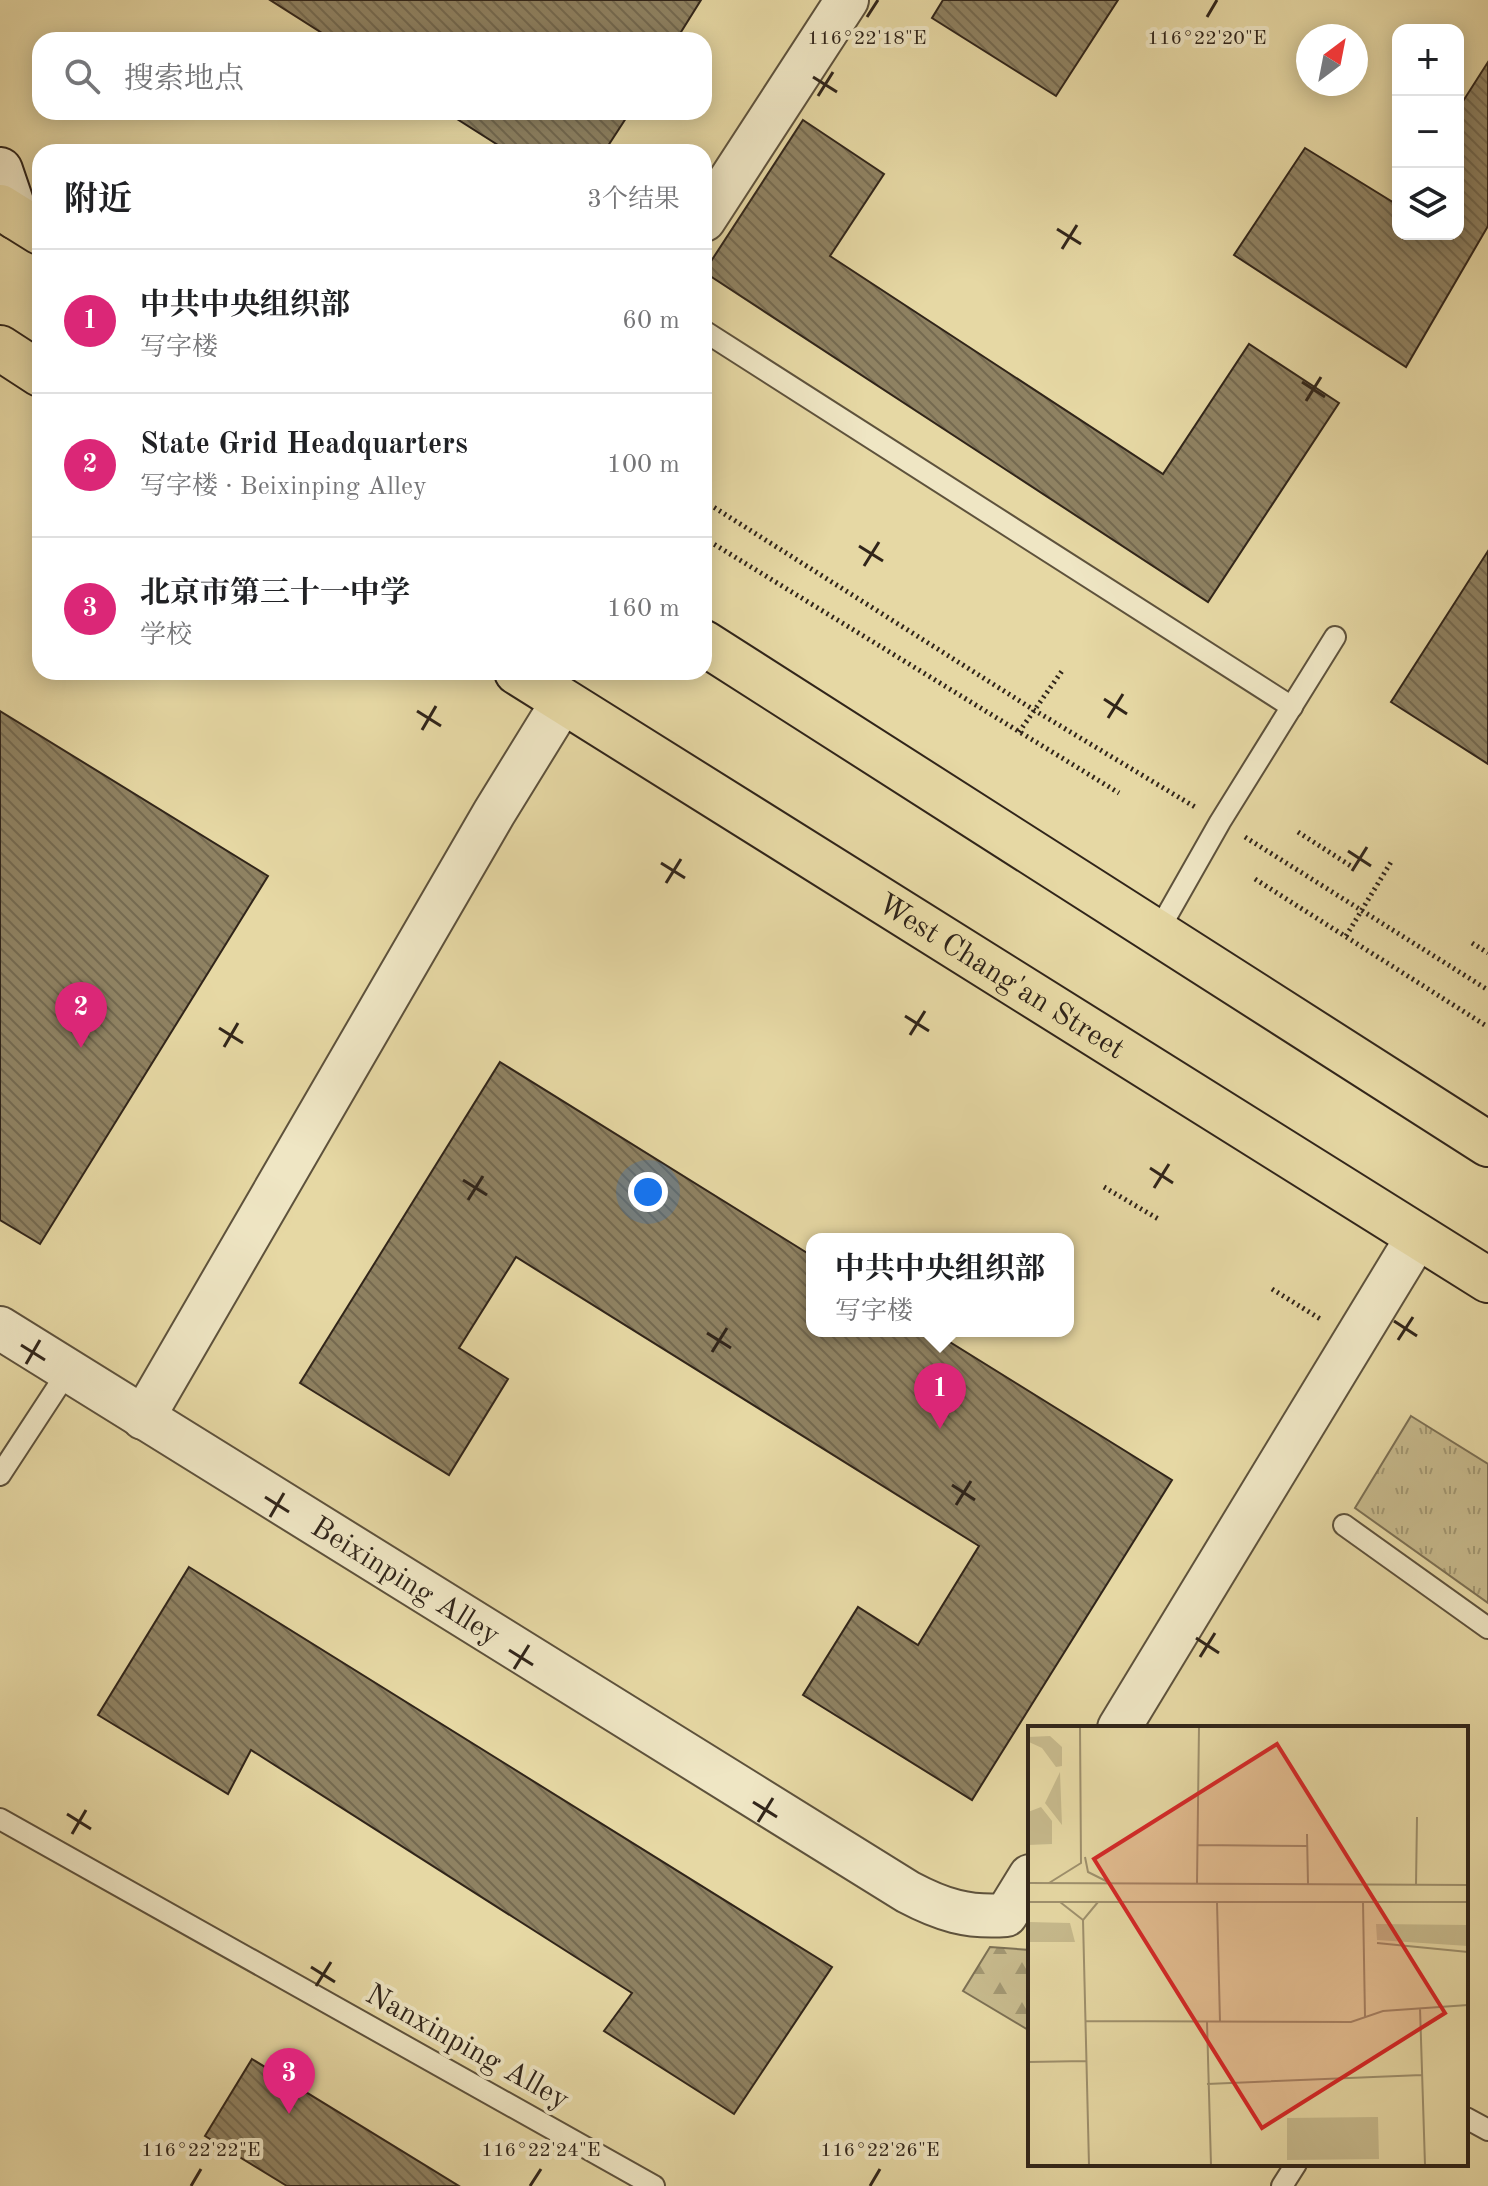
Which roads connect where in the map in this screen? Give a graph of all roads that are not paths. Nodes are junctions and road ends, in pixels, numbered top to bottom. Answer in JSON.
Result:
{"nodes":[{"id":1,"x":847,"y":0,"type":"edge"},
{"id":2,"x":0,"y":170,"type":"edge"},
{"id":3,"x":712,"y":208,"type":"edge"},
{"id":4,"x":19,"y":219,"type":"edge"},
{"id":5,"x":712,"y":336,"type":"edge"},
{"id":6,"x":0,"y":348,"type":"edge"},
{"id":7,"x":32,"y":369,"type":"edge"},
{"id":8,"x":1335,"y":637,"type":"dead end"},
{"id":9,"x":712,"y":648,"type":"edge"},
{"id":10,"x":530,"y":680,"type":"edge"},
{"id":11,"x":563,"y":701,"type":"junction"},
{"id":12,"x":1292,"y":707,"type":"junction"},
{"id":13,"x":1157,"y":933,"type":"junction"},
{"id":14,"x":1488,"y":1144,"type":"edge"},
{"id":15,"x":1418,"y":1236,"type":"junction"},
{"id":16,"x":1488,"y":1280,"type":"edge"},
{"id":17,"x":0,"y":1328,"type":"edge"},
{"id":18,"x":68,"y":1371,"type":"junction"},
{"id":19,"x":143,"y":1418,"type":"junction"},
{"id":20,"x":0,"y":1475,"type":"edge"},
{"id":21,"x":1344,"y":1525,"type":"dead end"},
{"id":22,"x":1488,"y":1628,"type":"edge"},
{"id":23,"x":1120,"y":1726,"type":"edge"},
{"id":24,"x":0,"y":1819,"type":"edge"},
{"id":25,"x":1028,"y":1882,"type":"edge"},
{"id":26,"x":1018,"y":1915,"type":"edge"},
{"id":27,"x":1468,"y":2119,"type":"edge"},
{"id":28,"x":1488,"y":2130,"type":"edge"},
{"id":29,"x":1295,"y":2166,"type":"edge"},
{"id":30,"x":654,"y":2186,"type":"edge"},
{"id":31,"x":1282,"y":2186,"type":"edge"}],
"edges":[{"from":1,"to":3,"type":"street"},
{"from":2,"to":4,"type":"street"},
{"from":5,"to":12,"type":"lane"},
{"from":6,"to":7,"type":"highway"},
{"from":8,"to":12,"type":"lane"},
{"from":9,"to":13,"type":"highway"},
{"from":10,"to":11,"type":"highway","name":"West Chang'an Street"},
{"from":11,"to":15,"type":"highway","name":"West Chang'an Street"},
{"from":11,"to":19,"type":"street"},
{"from":12,"to":13,"type":"lane"},
{"from":13,"to":14,"type":"highway"},
{"from":15,"to":16,"type":"highway","name":"West Chang'an Street"},
{"from":15,"to":23,"type":"street"},
{"from":17,"to":18,"type":"street","name":"Beixinping Alley"},
{"from":18,"to":19,"type":"street","name":"Beixinping Alley"},
{"from":18,"to":20,"type":"lane"},
{"from":19,"to":26,"type":"street","name":"Beixinping Alley"},
{"from":21,"to":22,"type":"lane"},
{"from":24,"to":30,"type":"lane","name":"Nanxinping Alley"},
{"from":25,"to":26,"type":"street"},
{"from":27,"to":28,"type":"lane"},
{"from":29,"to":31,"type":"lane"}]}
